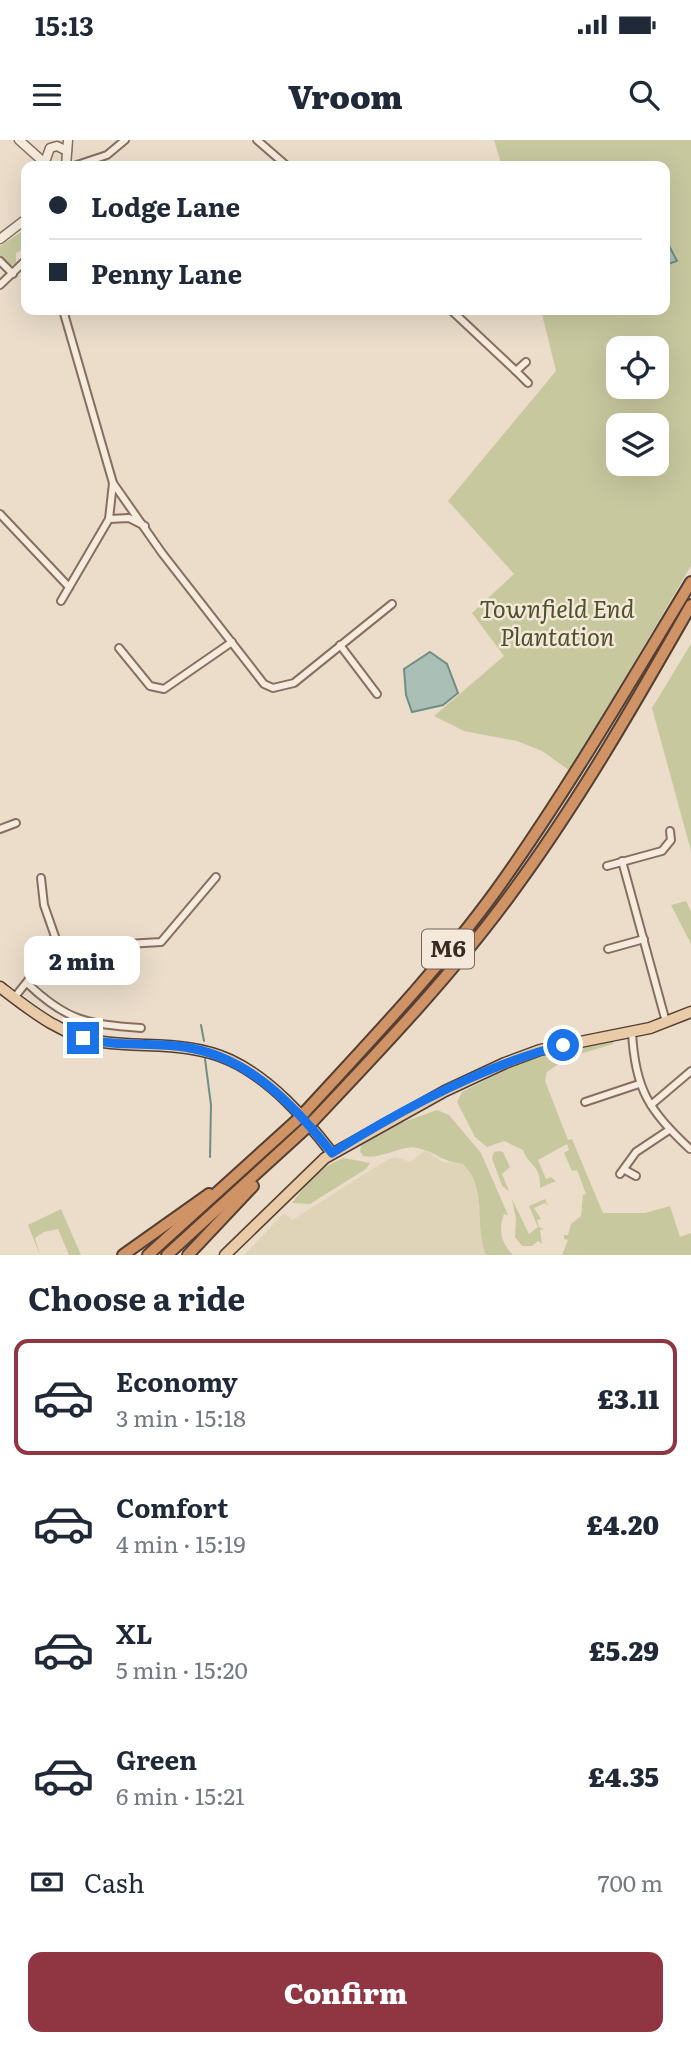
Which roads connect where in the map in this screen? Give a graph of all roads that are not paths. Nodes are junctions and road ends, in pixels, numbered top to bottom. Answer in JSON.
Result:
{"nodes":[{"id":1,"x":19,"y":140,"type":"edge"},
{"id":2,"x":68,"y":140,"type":"edge"},
{"id":3,"x":125,"y":140,"type":"edge"},
{"id":4,"x":257,"y":140,"type":"edge"},
{"id":5,"x":55,"y":145,"type":"edge"},
{"id":6,"x":29,"y":146,"type":"junction"},
{"id":7,"x":67,"y":152,"type":"junction"},
{"id":8,"x":43,"y":161,"type":"edge"},
{"id":9,"x":66,"y":161,"type":"edge"},
{"id":10,"x":84,"y":161,"type":"edge"},
{"id":11,"x":92,"y":161,"type":"edge"},
{"id":12,"x":281,"y":161,"type":"edge"},
{"id":13,"x":21,"y":223,"type":"edge"},
{"id":14,"x":0,"y":239,"type":"edge"},
{"id":15,"x":0,"y":261,"type":"edge"},
{"id":16,"x":21,"y":262,"type":"edge"},
{"id":17,"x":13,"y":274,"type":"junction"},
{"id":18,"x":0,"y":285,"type":"edge"},
{"id":19,"x":64,"y":315,"type":"edge"},
{"id":20,"x":456,"y":315,"type":"edge"},
{"id":21,"x":526,"y":362,"type":"dead end"},
{"id":22,"x":516,"y":371,"type":"junction"},
{"id":23,"x":528,"y":383,"type":"dead end"},
{"id":24,"x":113,"y":483,"type":"junction"},
{"id":25,"x":0,"y":514,"type":"edge"},
{"id":26,"x":109,"y":519,"type":"junction"},
{"id":27,"x":147,"y":527,"type":"junction"},
{"id":28,"x":691,"y":582,"type":"edge"},
{"id":29,"x":69,"y":587,"type":"junction"},
{"id":30,"x":61,"y":601,"type":"dead end"},
{"id":31,"x":392,"y":604,"type":"dead end"},
{"id":32,"x":691,"y":605,"type":"edge"},
{"id":33,"x":232,"y":642,"type":"junction"},
{"id":34,"x":340,"y":645,"type":"junction"},
{"id":35,"x":119,"y":648,"type":"dead end"},
{"id":36,"x":377,"y":694,"type":"dead end"},
{"id":37,"x":16,"y":823,"type":"dead end"},
{"id":38,"x":0,"y":829,"type":"edge"},
{"id":39,"x":670,"y":831,"type":"dead end"},
{"id":40,"x":622,"y":861,"type":"junction"},
{"id":41,"x":607,"y":866,"type":"dead end"},
{"id":42,"x":216,"y":877,"type":"dead end"},
{"id":43,"x":41,"y":878,"type":"dead end"},
{"id":44,"x":644,"y":939,"type":"junction"},
{"id":45,"x":59,"y":948,"type":"junction"},
{"id":46,"x":608,"y":949,"type":"dead end"},
{"id":47,"x":27,"y":983,"type":"junction"},
{"id":48,"x":0,"y":987,"type":"edge"},
{"id":49,"x":14,"y":998,"type":"junction"},
{"id":50,"x":691,"y":1012,"type":"edge"},
{"id":51,"x":666,"y":1022,"type":"junction"},
{"id":52,"x":136,"y":1030,"type":"dead end"},
{"id":53,"x":632,"y":1032,"type":"junction"},
{"id":54,"x":691,"y":1071,"type":"edge"},
{"id":55,"x":639,"y":1084,"type":"junction"},
{"id":56,"x":585,"y":1102,"type":"dead end"},
{"id":57,"x":651,"y":1105,"type":"junction"},
{"id":58,"x":668,"y":1130,"type":"junction"},
{"id":59,"x":316,"y":1133,"type":"junction"},
{"id":60,"x":351,"y":1142,"type":"junction"},
{"id":61,"x":286,"y":1148,"type":"junction"},
{"id":62,"x":690,"y":1149,"type":"edge"},
{"id":63,"x":332,"y":1153,"type":"junction"},
{"id":64,"x":315,"y":1166,"type":"junction"},
{"id":65,"x":237,"y":1175,"type":"junction"},
{"id":66,"x":636,"y":1176,"type":"dead end"},
{"id":67,"x":122,"y":1255,"type":"edge"},
{"id":68,"x":148,"y":1255,"type":"edge"},
{"id":69,"x":167,"y":1255,"type":"edge"},
{"id":70,"x":188,"y":1255,"type":"edge"},
{"id":71,"x":225,"y":1255,"type":"edge"}],
"edges":[{"from":1,"to":6,"type":"street"},
{"from":2,"to":7,"type":"street"},
{"from":3,"to":11,"type":"street"},
{"from":4,"to":12,"type":"street"},
{"from":5,"to":6,"type":"street"},
{"from":5,"to":7,"type":"street"},
{"from":6,"to":8,"type":"street"},
{"from":7,"to":9,"type":"street"},
{"from":7,"to":10,"type":"street"},
{"from":13,"to":14,"type":"street"},
{"from":15,"to":17,"type":"street"},
{"from":16,"to":17,"type":"street"},
{"from":17,"to":18,"type":"street"},
{"from":19,"to":24,"type":"street"},
{"from":20,"to":22,"type":"street"},
{"from":21,"to":22,"type":"street"},
{"from":22,"to":23,"type":"street"},
{"from":24,"to":26,"type":"street"},
{"from":24,"to":27,"type":"street"},
{"from":25,"to":29,"type":"street"},
{"from":26,"to":27,"type":"street"},
{"from":26,"to":29,"type":"street"},
{"from":27,"to":33,"type":"street"},
{"from":28,"to":65,"type":"highway","number":"M6"},
{"from":29,"to":30,"type":"street"},
{"from":31,"to":34,"type":"street"},
{"from":32,"to":61,"type":"highway","number":"M6"},
{"from":33,"to":34,"type":"street"},
{"from":33,"to":35,"type":"street"},
{"from":34,"to":36,"type":"street"},
{"from":37,"to":38,"type":"street"},
{"from":39,"to":40,"type":"street"},
{"from":40,"to":41,"type":"street"},
{"from":40,"to":44,"type":"street"},
{"from":42,"to":45,"type":"street"},
{"from":43,"to":45,"type":"street"},
{"from":44,"to":46,"type":"street"},
{"from":44,"to":51,"type":"street"},
{"from":45,"to":47,"type":"street"},
{"from":47,"to":49,"type":"street"},
{"from":47,"to":52,"type":"street"},
{"from":48,"to":49,"type":"main road"},
{"from":49,"to":59,"type":"main road"},
{"from":50,"to":51,"type":"main road"},
{"from":51,"to":53,"type":"main road"},
{"from":53,"to":55,"type":"street"},
{"from":53,"to":60,"type":"main road"},
{"from":54,"to":57,"type":"street"},
{"from":55,"to":56,"type":"street"},
{"from":55,"to":57,"type":"street"},
{"from":57,"to":58,"type":"street"},
{"from":58,"to":62,"type":"street"},
{"from":58,"to":66,"type":"street"},
{"from":59,"to":60,"type":"main road"},
{"from":59,"to":63,"type":"main road"},
{"from":59,"to":64,"type":"main road"},
{"from":60,"to":63,"type":"main road"},
{"from":61,"to":69,"type":"highway","number":"M6"},
{"from":61,"to":70,"type":"highway"},
{"from":63,"to":64,"type":"main road"},
{"from":64,"to":71,"type":"main road"},
{"from":65,"to":67,"type":"highway"},
{"from":65,"to":68,"type":"highway","number":"M6"}]}
